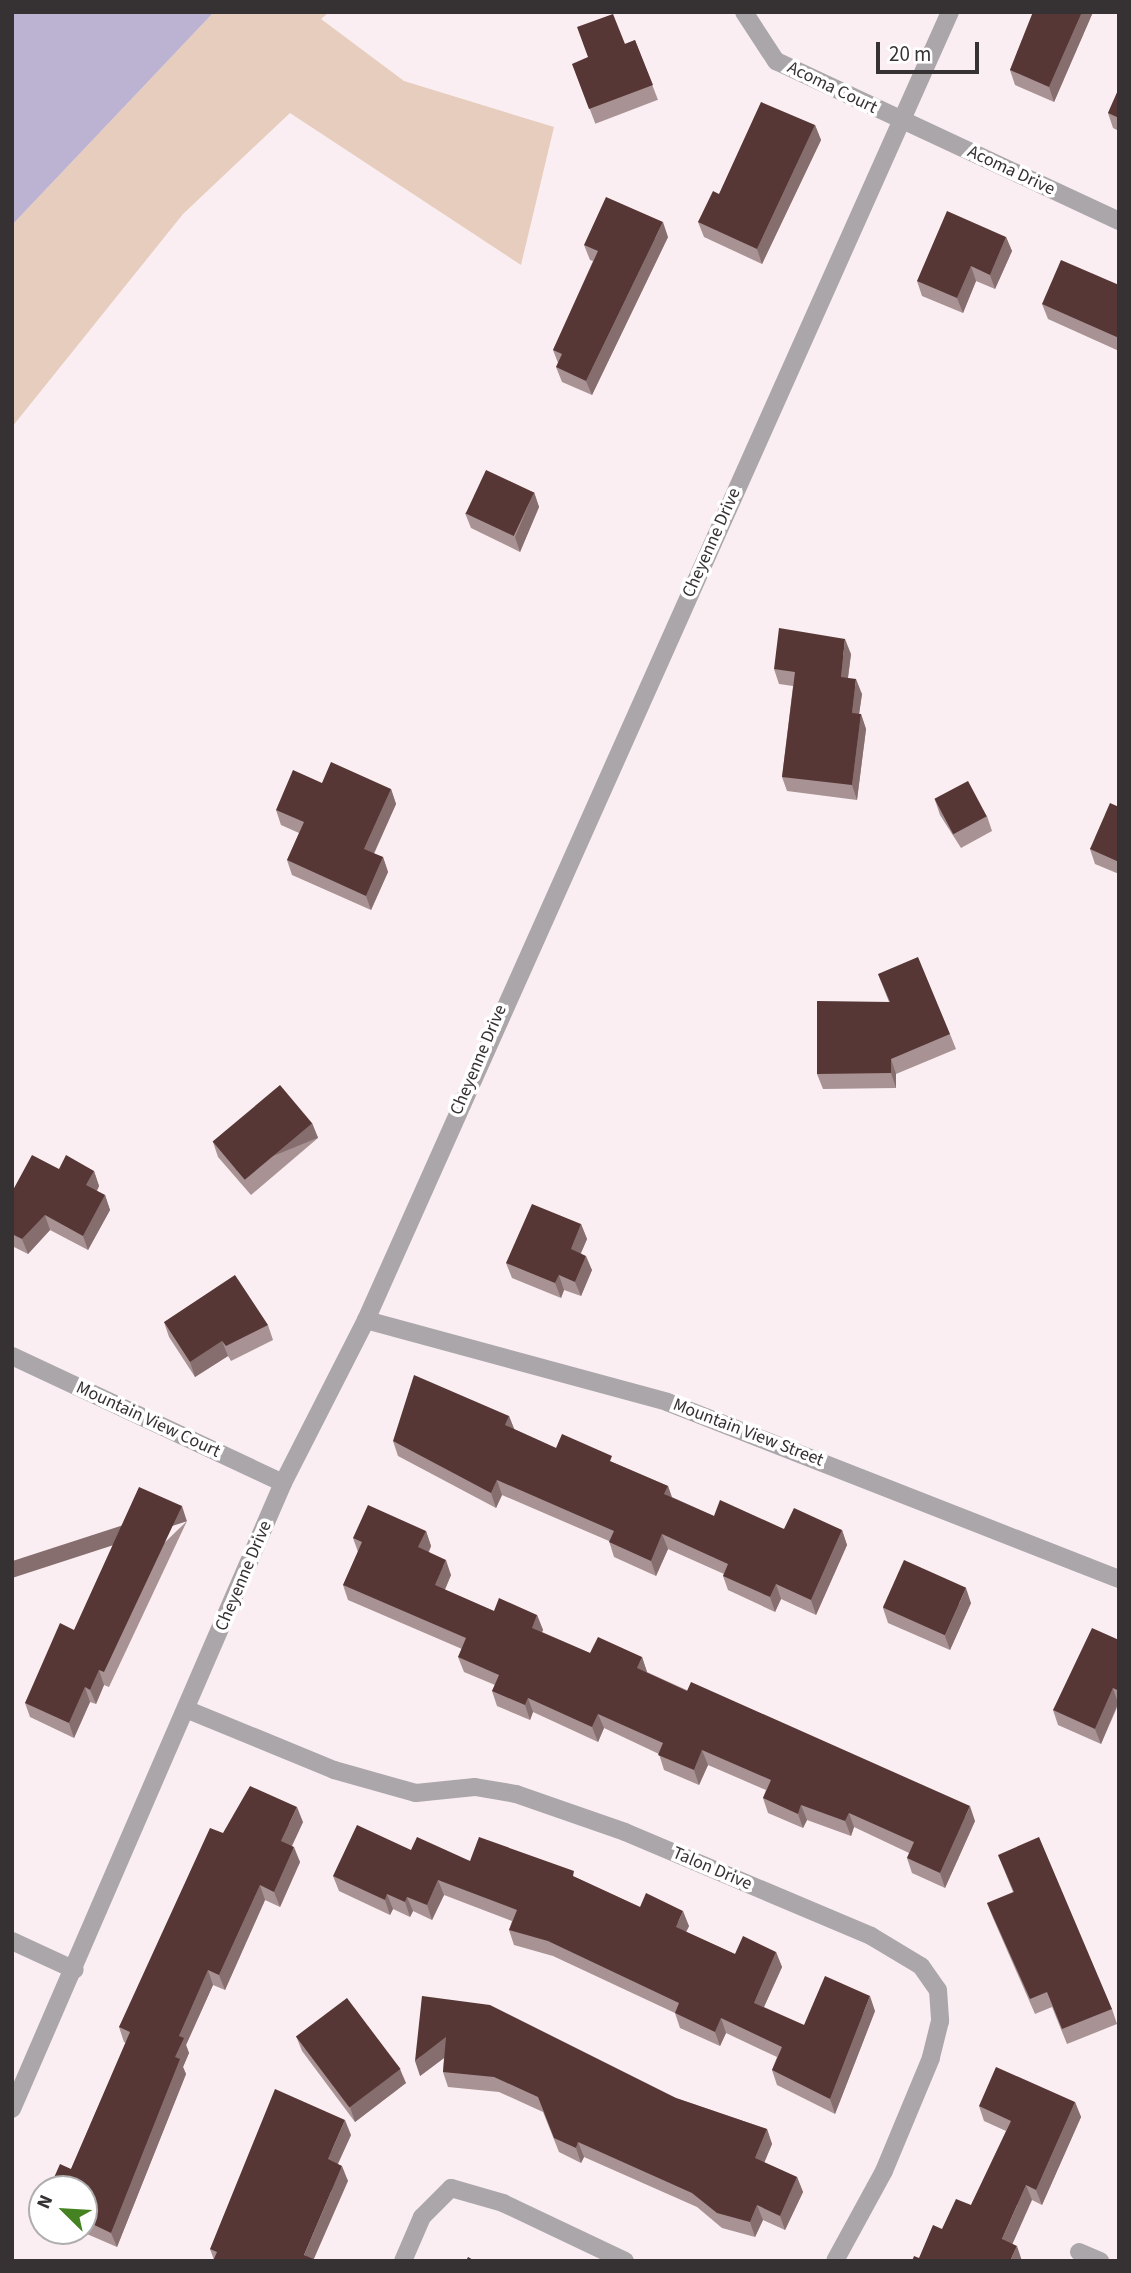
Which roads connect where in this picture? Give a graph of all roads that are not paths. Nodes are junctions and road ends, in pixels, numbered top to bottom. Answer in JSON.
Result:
{"nodes":[{"id":1,"x":744,"y":12,"type":"edge"},
{"id":2,"x":950,"y":12,"type":"edge"},
{"id":3,"x":902,"y":122,"type":"junction"},
{"id":4,"x":1119,"y":221,"type":"edge"},
{"id":5,"x":366,"y":1320,"type":"junction"},
{"id":6,"x":12,"y":1356,"type":"edge"},
{"id":7,"x":283,"y":1483,"type":"junction"},
{"id":8,"x":1119,"y":1579,"type":"edge"},
{"id":9,"x":188,"y":1710,"type":"junction"},
{"id":10,"x":12,"y":1941,"type":"edge"},
{"id":11,"x":75,"y":1970,"type":"junction"},
{"id":12,"x":12,"y":2109,"type":"edge"},
{"id":13,"x":1079,"y":2252,"type":"dead end"},
{"id":14,"x":403,"y":2261,"type":"edge"},
{"id":15,"x":625,"y":2261,"type":"edge"},
{"id":16,"x":835,"y":2261,"type":"edge"},
{"id":17,"x":1100,"y":2261,"type":"edge"}],
"edges":[{"from":1,"to":3,"type":"street","name":"Acoma Court"},
{"from":2,"to":3,"type":"street","name":"Cheyenne Drive"},
{"from":3,"to":4,"type":"street","name":"Acoma Drive"},
{"from":3,"to":5,"type":"street","name":"Cheyenne Drive"},
{"from":5,"to":7,"type":"street","name":"Cheyenne Drive"},
{"from":5,"to":8,"type":"street","name":"Mountain View Street"},
{"from":6,"to":7,"type":"street","name":"Mountain View Court"},
{"from":7,"to":9,"type":"street","name":"Cheyenne Drive"},
{"from":9,"to":11,"type":"street","name":"Cheyenne Drive"},
{"from":9,"to":16,"type":"street","name":"Talon Drive"},
{"from":10,"to":11,"type":"street"},
{"from":11,"to":12,"type":"street","name":"Cheyenne Drive"},
{"from":13,"to":17,"type":"street"},
{"from":14,"to":15,"type":"street"}]}
